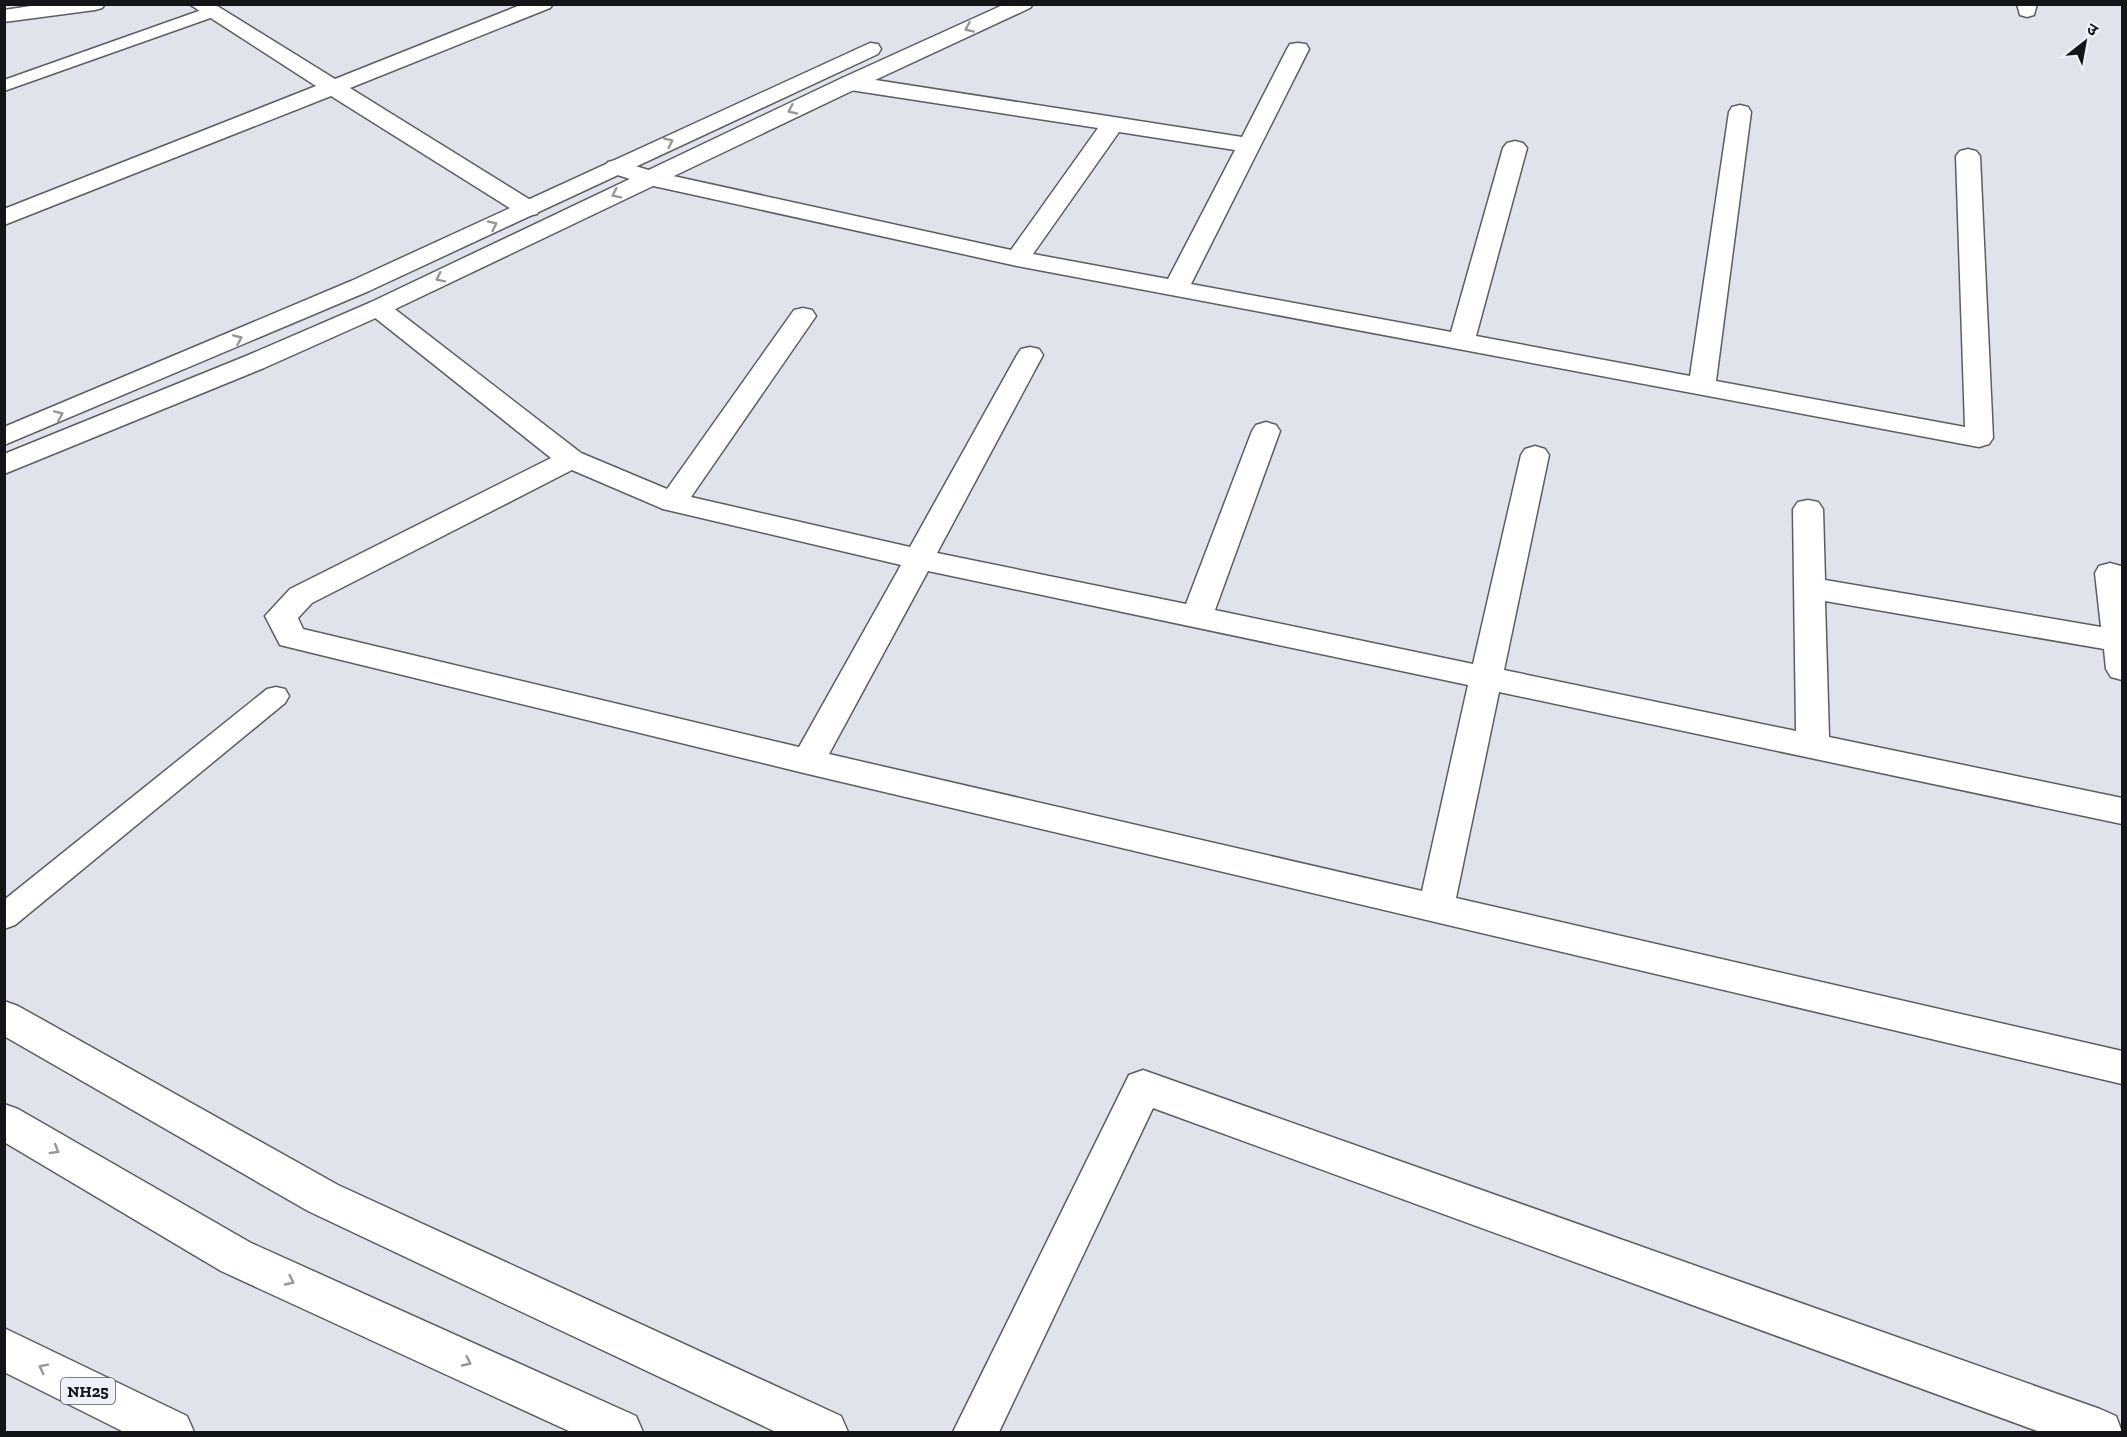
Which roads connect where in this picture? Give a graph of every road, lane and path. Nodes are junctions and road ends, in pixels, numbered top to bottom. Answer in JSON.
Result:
{"nodes":[{"id":1,"x":95,"y":4,"type":"edge"},
{"id":2,"x":543,"y":4,"type":"edge"},
{"id":3,"x":970,"y":4,"type":"edge"},
{"id":4,"x":1023,"y":4,"type":"edge"},
{"id":5,"x":204,"y":8,"type":"edge"},
{"id":6,"x":4,"y":16,"type":"edge"},
{"id":7,"x":1298,"y":49,"type":"dead end"},
{"id":8,"x":850,"y":83,"type":"junction"},
{"id":9,"x":4,"y":86,"type":"edge"},
{"id":10,"x":333,"y":88,"type":"junction"},
{"id":11,"x":1740,"y":112,"type":"dead end"},
{"id":12,"x":1112,"y":125,"type":"junction"},
{"id":13,"x":1249,"y":145,"type":"junction"},
{"id":14,"x":1515,"y":148,"type":"dead end"},
{"id":15,"x":1968,"y":156,"type":"dead end"},
{"id":16,"x":616,"y":167,"type":"junction"},
{"id":17,"x":649,"y":178,"type":"junction"},
{"id":18,"x":528,"y":209,"type":"junction"},
{"id":19,"x":4,"y":218,"type":"edge"},
{"id":20,"x":1017,"y":259,"type":"junction"},
{"id":21,"x":1176,"y":289,"type":"junction"},
{"id":22,"x":378,"y":308,"type":"junction"},
{"id":23,"x":803,"y":316,"type":"dead end"},
{"id":24,"x":1461,"y":342,"type":"junction"},
{"id":25,"x":1030,"y":355,"type":"dead end"},
{"id":26,"x":1702,"y":387,"type":"junction"},
{"id":27,"x":1266,"y":431,"type":"dead end"},
{"id":28,"x":4,"y":437,"type":"edge"},
{"id":29,"x":1536,"y":455,"type":"dead end"},
{"id":30,"x":572,"y":459,"type":"junction"},
{"id":31,"x":4,"y":465,"type":"edge"},
{"id":32,"x":673,"y":502,"type":"junction"},
{"id":33,"x":1808,"y":509,"type":"dead end"},
{"id":34,"x":919,"y":559,"type":"junction"},
{"id":35,"x":2110,"y":573,"type":"dead end"},
{"id":36,"x":1810,"y":588,"type":"junction"},
{"id":37,"x":1197,"y":617,"type":"junction"},
{"id":38,"x":2121,"y":655,"type":"edge"},
{"id":39,"x":1486,"y":678,"type":"junction"},
{"id":40,"x":276,"y":696,"type":"dead end"},
{"id":41,"x":1813,"y":746,"type":"junction"},
{"id":42,"x":808,"y":762,"type":"junction"},
{"id":43,"x":2122,"y":811,"type":"edge"},
{"id":44,"x":1436,"y":908,"type":"junction"},
{"id":45,"x":4,"y":917,"type":"edge"},
{"id":46,"x":4,"y":1017,"type":"edge"},
{"id":47,"x":2122,"y":1068,"type":"edge"},
{"id":48,"x":4,"y":1121,"type":"edge"},
{"id":49,"x":4,"y":1349,"type":"edge"},
{"id":50,"x":171,"y":1432,"type":"edge"},
{"id":51,"x":620,"y":1432,"type":"edge"},
{"id":52,"x":825,"y":1432,"type":"edge"},
{"id":53,"x":976,"y":1432,"type":"edge"},
{"id":54,"x":2100,"y":1432,"type":"edge"}],
"edges":[{"from":1,"to":6,"type":"main road"},
{"from":2,"to":10,"type":"main road"},
{"from":16,"to":3,"type":"main road","one_way":true},
{"from":4,"to":8,"type":"main road","one_way":true},
{"from":5,"to":9,"type":"lane"},
{"from":5,"to":10,"type":"main road"},
{"from":7,"to":13,"type":"main road"},
{"from":8,"to":12,"type":"main road"},
{"from":8,"to":17,"type":"main road","one_way":true},
{"from":10,"to":18,"type":"main road"},
{"from":10,"to":19,"type":"main road"},
{"from":11,"to":26,"type":"main road"},
{"from":12,"to":13,"type":"main road"},
{"from":12,"to":20,"type":"main road"},
{"from":13,"to":21,"type":"main road"},
{"from":14,"to":24,"type":"main road"},
{"from":15,"to":26,"type":"main road"},
{"from":16,"to":17,"type":"main road"},
{"from":16,"to":18,"type":"main road"},
{"from":17,"to":20,"type":"main road"},
{"from":17,"to":22,"type":"main road","one_way":true},
{"from":28,"to":18,"type":"main road","one_way":true},
{"from":20,"to":21,"type":"main road"},
{"from":21,"to":24,"type":"main road"},
{"from":22,"to":30,"type":"main road"},
{"from":22,"to":31,"type":"main road"},
{"from":23,"to":32,"type":"main road"},
{"from":24,"to":26,"type":"main road"},
{"from":25,"to":34,"type":"main road"},
{"from":27,"to":37,"type":"main road"},
{"from":29,"to":39,"type":"main road"},
{"from":30,"to":32,"type":"main road"},
{"from":30,"to":42,"type":"main road"},
{"from":32,"to":34,"type":"main road"},
{"from":33,"to":36,"type":"main road"},
{"from":34,"to":37,"type":"main road"},
{"from":34,"to":42,"type":"main road"},
{"from":35,"to":38,"type":"main road"},
{"from":36,"to":38,"type":"main road"},
{"from":36,"to":41,"type":"main road"},
{"from":37,"to":39,"type":"main road"},
{"from":39,"to":41,"type":"main road"},
{"from":39,"to":44,"type":"main road"},
{"from":40,"to":45,"type":"lane"},
{"from":41,"to":43,"type":"main road"},
{"from":42,"to":44,"type":"main road"},
{"from":44,"to":47,"type":"main road"},
{"from":46,"to":52,"type":"main road"},
{"from":48,"to":51,"type":"main road","one_way":true},
{"from":50,"to":49,"type":"main road","number":"NH25","one_way":true},
{"from":53,"to":54,"type":"main road"}]}
